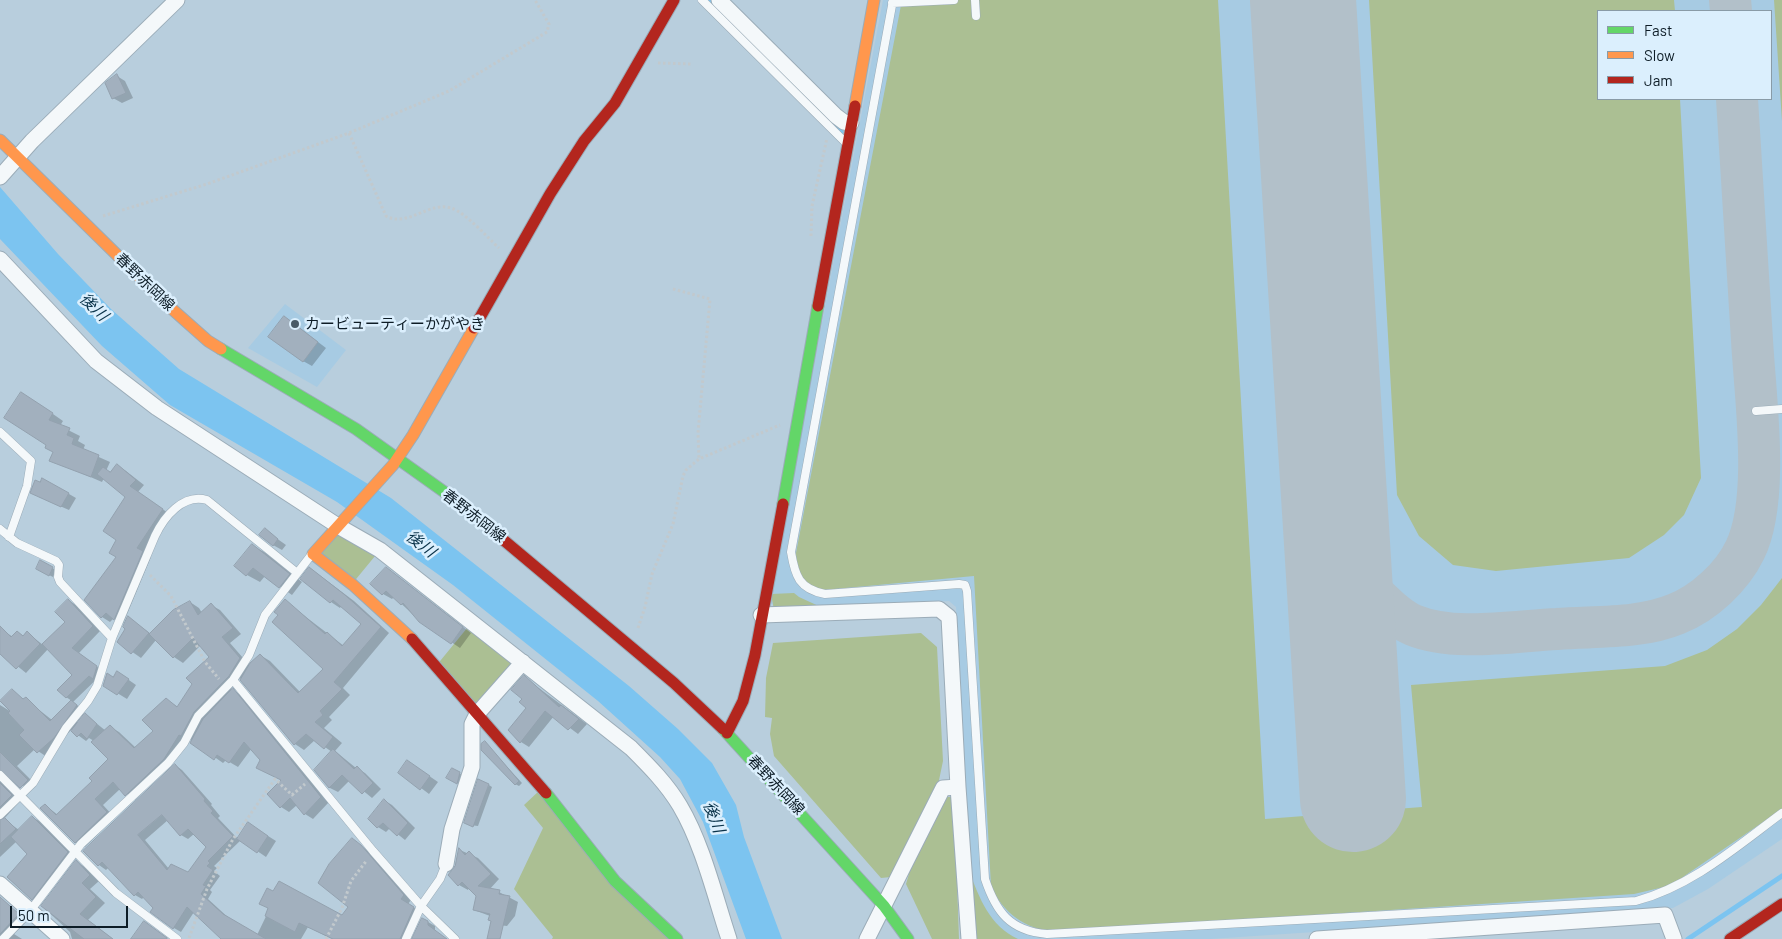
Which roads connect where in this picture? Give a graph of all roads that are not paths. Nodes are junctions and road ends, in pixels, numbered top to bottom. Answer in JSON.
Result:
{"nodes":[{"id":1,"x":674,"y":0,"type":"edge"},
{"id":2,"x":702,"y":0,"type":"edge"},
{"id":3,"x":719,"y":0,"type":"edge"},
{"id":4,"x":874,"y":0,"type":"edge"},
{"id":5,"x":954,"y":0,"type":"edge"},
{"id":6,"x":974,"y":0,"type":"edge"},
{"id":7,"x":175,"y":1,"type":"edge"},
{"id":8,"x":892,"y":2,"type":"edge"},
{"id":9,"x":976,"y":16,"type":"dead end"},
{"id":10,"x":851,"y":123,"type":"junction"},
{"id":11,"x":0,"y":140,"type":"edge"},
{"id":12,"x":846,"y":144,"type":"junction"},
{"id":13,"x":18,"y":157,"type":"junction"},
{"id":14,"x":2,"y":175,"type":"edge"},
{"id":15,"x":0,"y":259,"type":"edge"},
{"id":16,"x":1782,"y":409,"type":"edge"},
{"id":17,"x":1756,"y":410,"type":"dead end"},
{"id":18,"x":0,"y":432,"type":"edge"},
{"id":19,"x":398,"y":457,"type":"junction"},
{"id":20,"x":338,"y":526,"type":"junction"},
{"id":21,"x":0,"y":529,"type":"edge"},
{"id":22,"x":9,"y":538,"type":"junction"},
{"id":23,"x":313,"y":554,"type":"junction"},
{"id":24,"x":296,"y":572,"type":"junction"},
{"id":25,"x":761,"y":616,"type":"junction"},
{"id":26,"x":112,"y":638,"type":"junction"},
{"id":27,"x":524,"y":662,"type":"junction"},
{"id":28,"x":234,"y":680,"type":"junction"},
{"id":29,"x":477,"y":714,"type":"junction"},
{"id":30,"x":727,"y":734,"type":"junction"},
{"id":31,"x":0,"y":775,"type":"edge"},
{"id":32,"x":958,"y":787,"type":"junction"},
{"id":33,"x":19,"y":795,"type":"junction"},
{"id":34,"x":1782,"y":813,"type":"edge"},
{"id":35,"x":0,"y":815,"type":"edge"},
{"id":36,"x":76,"y":854,"type":"junction"},
{"id":37,"x":446,"y":864,"type":"joint"},
{"id":38,"x":0,"y":884,"type":"edge"},
{"id":39,"x":1782,"y":904,"type":"edge"},
{"id":40,"x":421,"y":906,"type":"junction"},
{"id":41,"x":884,"y":906,"type":"junction"},
{"id":42,"x":30,"y":911,"type":"junction"},
{"id":43,"x":1674,"y":938,"type":"edge"},
{"id":44,"x":3,"y":939,"type":"edge"},
{"id":45,"x":62,"y":939,"type":"edge"},
{"id":46,"x":176,"y":939,"type":"edge"},
{"id":47,"x":406,"y":939,"type":"edge"},
{"id":48,"x":455,"y":939,"type":"edge"},
{"id":49,"x":677,"y":939,"type":"edge"},
{"id":50,"x":729,"y":939,"type":"edge"},
{"id":51,"x":868,"y":939,"type":"edge"},
{"id":52,"x":908,"y":939,"type":"edge"},
{"id":53,"x":969,"y":939,"type":"edge"},
{"id":54,"x":1318,"y":939,"type":"edge"},
{"id":55,"x":1730,"y":939,"type":"edge"}],
"edges":[{"from":1,"to":19,"type":"street"},
{"from":2,"to":12,"type":"lane"},
{"from":3,"to":10,"type":"street"},
{"from":4,"to":10,"type":"street"},
{"from":5,"to":8,"type":"lane"},
{"from":6,"to":9,"type":"lane"},
{"from":7,"to":13,"type":"street"},
{"from":8,"to":34,"type":"lane"},
{"from":10,"to":12,"type":"street"},
{"from":11,"to":13,"type":"street","name":"春野赤岡線"},
{"from":12,"to":25,"type":"street"},
{"from":13,"to":14,"type":"street"},
{"from":13,"to":19,"type":"street","name":"春野赤岡線"},
{"from":15,"to":20,"type":"street"},
{"from":16,"to":17,"type":"lane"},
{"from":18,"to":22,"type":"lane"},
{"from":19,"to":20,"type":"street"},
{"from":19,"to":30,"type":"street","name":"春野赤岡線"},
{"from":20,"to":23,"type":"street"},
{"from":20,"to":27,"type":"street"},
{"from":21,"to":22,"type":"lane"},
{"from":22,"to":26,"type":"lane"},
{"from":23,"to":24,"type":"lane"},
{"from":23,"to":29,"type":"street"},
{"from":24,"to":26,"type":"lane"},
{"from":24,"to":28,"type":"lane"},
{"from":25,"to":30,"type":"street"},
{"from":25,"to":32,"type":"street"},
{"from":26,"to":33,"type":"lane"},
{"from":27,"to":29,"type":"street"},
{"from":27,"to":50,"type":"street"},
{"from":28,"to":36,"type":"lane"},
{"from":28,"to":40,"type":"lane"},
{"from":29,"to":37,"type":"street"},
{"from":29,"to":49,"type":"street"},
{"from":30,"to":41,"type":"street","name":"春野赤岡線"},
{"from":31,"to":33,"type":"lane"},
{"from":32,"to":41,"type":"street"},
{"from":32,"to":53,"type":"street"},
{"from":33,"to":35,"type":"lane"},
{"from":33,"to":36,"type":"lane"},
{"from":36,"to":42,"type":"lane"},
{"from":36,"to":46,"type":"lane"},
{"from":37,"to":40,"type":"lane"},
{"from":38,"to":42,"type":"street"},
{"from":39,"to":55,"type":"street"},
{"from":40,"to":47,"type":"lane"},
{"from":40,"to":48,"type":"lane"},
{"from":41,"to":51,"type":"street"},
{"from":41,"to":52,"type":"street","name":"春野赤岡線"},
{"from":42,"to":44,"type":"lane"},
{"from":42,"to":45,"type":"street"},
{"from":43,"to":54,"type":"street"}]}
